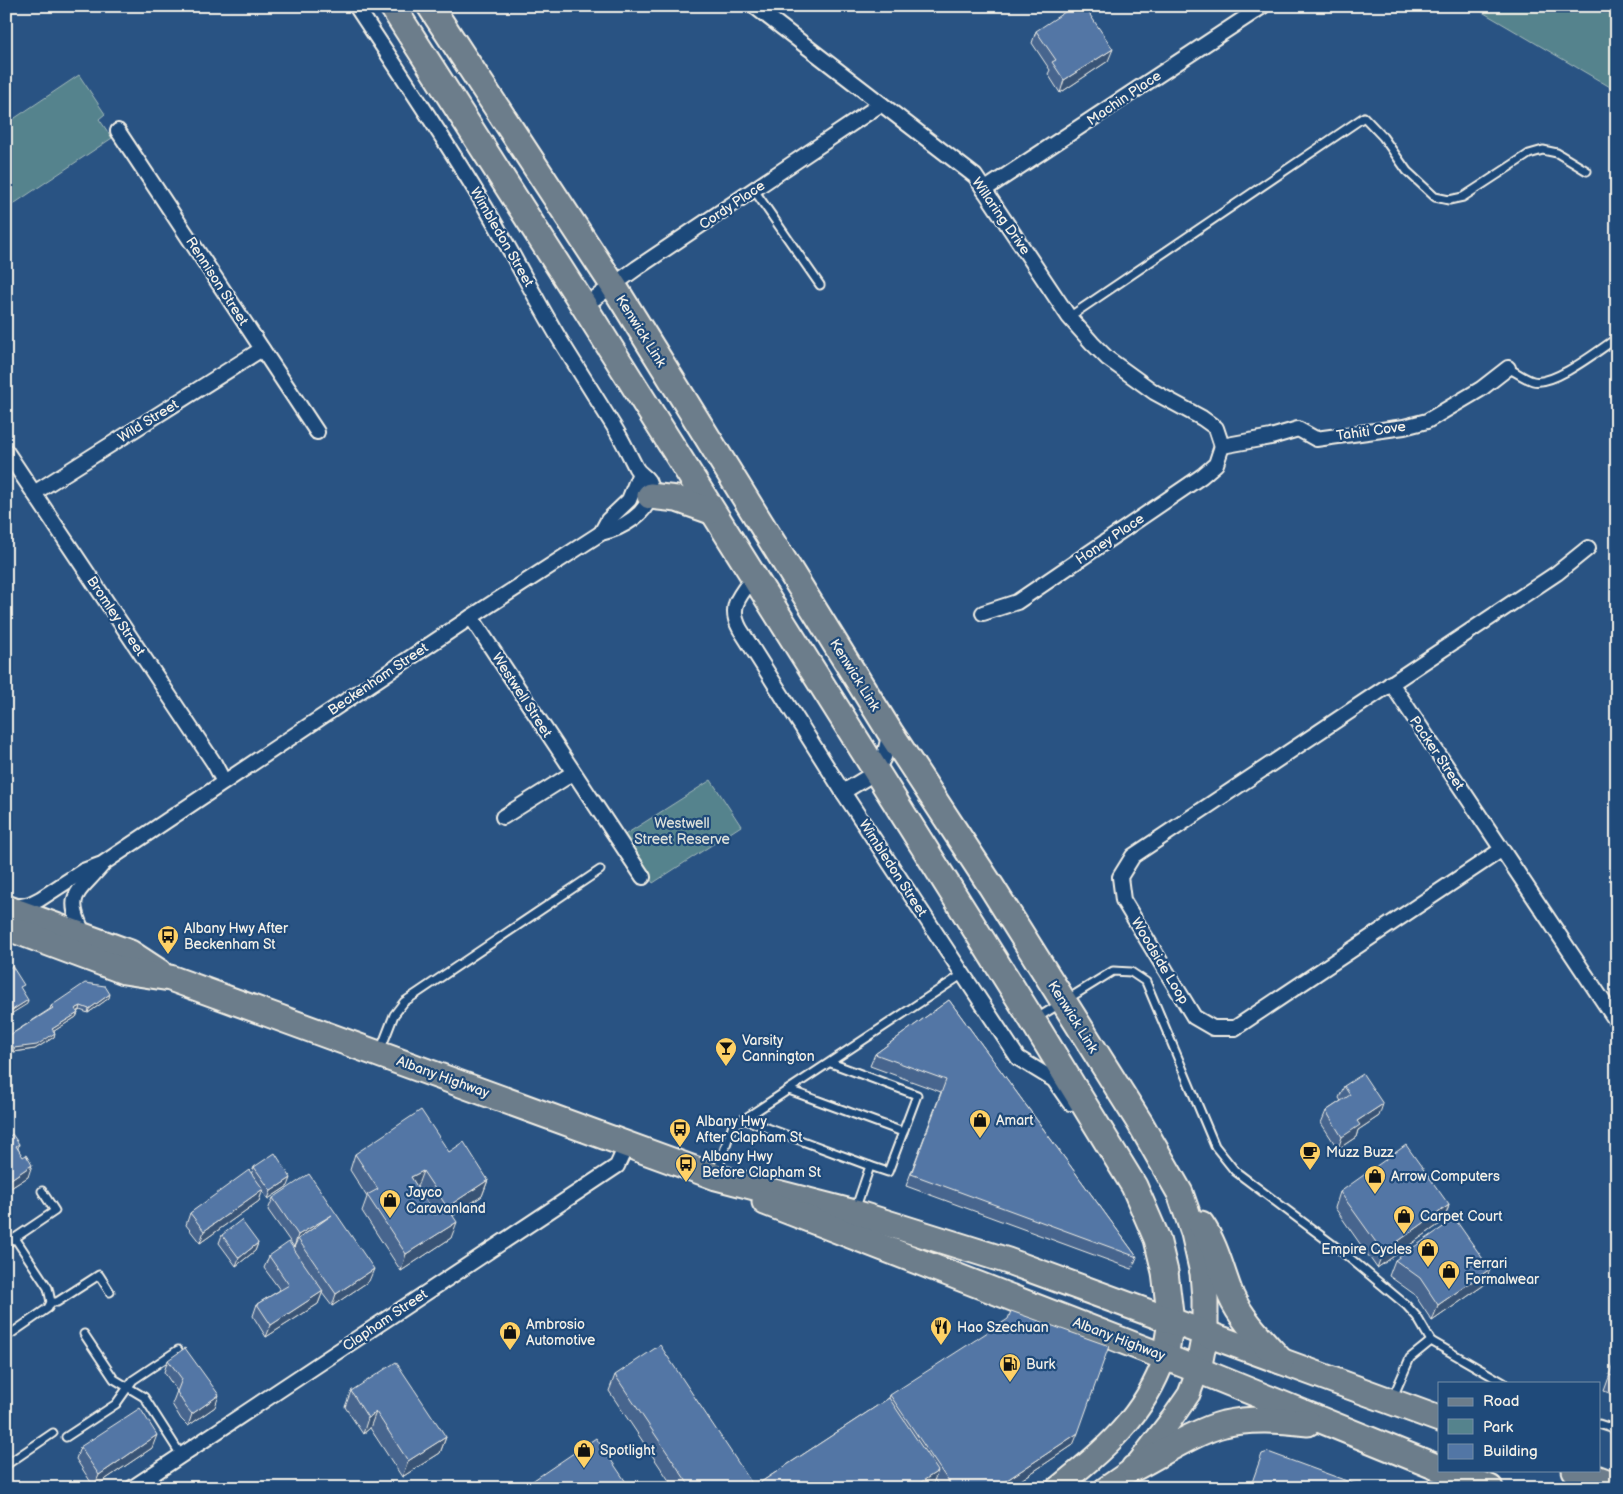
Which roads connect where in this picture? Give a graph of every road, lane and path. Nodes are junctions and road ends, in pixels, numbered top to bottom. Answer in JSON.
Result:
{"nodes":[{"id":1,"x":356,"y":6,"type":"edge"},
{"id":2,"x":392,"y":6,"type":"edge"},
{"id":3,"x":430,"y":6,"type":"edge"},
{"id":4,"x":754,"y":6,"type":"edge"},
{"id":5,"x":1263,"y":6,"type":"edge"},
{"id":6,"x":880,"y":104,"type":"junction"},
{"id":7,"x":118,"y":131,"type":"dead end"},
{"id":8,"x":1587,"y":171,"type":"dead end"},
{"id":9,"x":754,"y":190,"type":"junction"},
{"id":10,"x":984,"y":190,"type":"junction"},
{"id":11,"x":613,"y":285,"type":"junction"},
{"id":12,"x":820,"y":285,"type":"dead end"},
{"id":13,"x":584,"y":306,"type":"junction"},
{"id":14,"x":1069,"y":317,"type":"junction"},
{"id":15,"x":1617,"y":338,"type":"edge"},
{"id":16,"x":262,"y":349,"type":"junction"},
{"id":17,"x":1508,"y":368,"type":"joint"},
{"id":18,"x":317,"y":432,"type":"dead end"},
{"id":19,"x":1222,"y":446,"type":"junction"},
{"id":20,"x":6,"y":451,"type":"edge"},
{"id":21,"x":640,"y":473,"type":"junction"},
{"id":22,"x":34,"y":493,"type":"junction"},
{"id":23,"x":650,"y":496,"type":"junction"},
{"id":24,"x":711,"y":511,"type":"junction"},
{"id":25,"x":600,"y":533,"type":"junction"},
{"id":26,"x":1588,"y":548,"type":"dead end"},
{"id":27,"x":753,"y":578,"type":"junction"},
{"id":28,"x":983,"y":613,"type":"dead end"},
{"id":29,"x":471,"y":617,"type":"junction"},
{"id":30,"x":1391,"y":684,"type":"junction"},
{"id":31,"x":890,"y":732,"type":"junction"},
{"id":32,"x":876,"y":772,"type":"junction"},
{"id":33,"x":573,"y":773,"type":"junction"},
{"id":34,"x":224,"y":782,"type":"junction"},
{"id":35,"x":844,"y":792,"type":"junction"},
{"id":36,"x":503,"y":817,"type":"dead end"},
{"id":37,"x":1501,"y":850,"type":"junction"},
{"id":38,"x":102,"y":864,"type":"junction"},
{"id":39,"x":600,"y":870,"type":"dead end"},
{"id":40,"x":643,"y":877,"type":"dead end"},
{"id":41,"x":8,"y":921,"type":"edge"},
{"id":42,"x":85,"y":937,"type":"junction"},
{"id":43,"x":963,"y":974,"type":"junction"},
{"id":44,"x":170,"y":978,"type":"junction"},
{"id":45,"x":1063,"y":1001,"type":"junction"},
{"id":46,"x":1033,"y":1022,"type":"junction"},
{"id":47,"x":1617,"y":1022,"type":"edge"},
{"id":48,"x":379,"y":1053,"type":"junction"},
{"id":49,"x":831,"y":1063,"type":"junction"},
{"id":50,"x":789,"y":1090,"type":"junction"},
{"id":51,"x":743,"y":1119,"type":"junction"},
{"id":52,"x":903,"y":1132,"type":"junction"},
{"id":53,"x":1101,"y":1132,"type":"junction"},
{"id":54,"x":627,"y":1144,"type":"junction"},
{"id":55,"x":870,"y":1166,"type":"junction"},
{"id":56,"x":716,"y":1176,"type":"junction"},
{"id":57,"x":42,"y":1192,"type":"dead end"},
{"id":58,"x":1180,"y":1193,"type":"junction"},
{"id":59,"x":855,"y":1213,"type":"junction"},
{"id":60,"x":15,"y":1238,"type":"junction"},
{"id":61,"x":6,"y":1244,"type":"edge"},
{"id":62,"x":110,"y":1292,"type":"dead end"},
{"id":63,"x":51,"y":1302,"type":"junction"},
{"id":64,"x":1171,"y":1322,"type":"junction"},
{"id":65,"x":84,"y":1334,"type":"dead end"},
{"id":66,"x":1205,"y":1334,"type":"junction"},
{"id":67,"x":6,"y":1337,"type":"edge"},
{"id":68,"x":1431,"y":1341,"type":"junction"},
{"id":69,"x":178,"y":1350,"type":"edge"},
{"id":70,"x":1165,"y":1357,"type":"junction"},
{"id":71,"x":1282,"y":1363,"type":"junction"},
{"id":72,"x":1198,"y":1370,"type":"junction"},
{"id":73,"x":1502,"y":1382,"type":"edge"},
{"id":74,"x":128,"y":1388,"type":"junction"},
{"id":75,"x":1392,"y":1401,"type":"junction"},
{"id":76,"x":1438,"y":1419,"type":"edge"},
{"id":77,"x":1600,"y":1424,"type":"edge"},
{"id":78,"x":1335,"y":1426,"type":"junction"},
{"id":79,"x":1617,"y":1430,"type":"edge"},
{"id":80,"x":53,"y":1433,"type":"dead end"},
{"id":81,"x":66,"y":1437,"type":"dead end"},
{"id":82,"x":182,"y":1455,"type":"junction"},
{"id":83,"x":6,"y":1464,"type":"edge"},
{"id":84,"x":1134,"y":1468,"type":"junction"},
{"id":85,"x":1438,"y":1468,"type":"edge"},
{"id":86,"x":1450,"y":1472,"type":"edge"},
{"id":87,"x":1580,"y":1472,"type":"edge"},
{"id":88,"x":1617,"y":1486,"type":"edge"},
{"id":89,"x":132,"y":1488,"type":"edge"},
{"id":90,"x":1057,"y":1488,"type":"edge"},
{"id":91,"x":1105,"y":1488,"type":"edge"},
{"id":92,"x":1490,"y":1488,"type":"edge"}],
"edges":[{"from":1,"to":21,"type":"street","name":"Wimbledon Street"},
{"from":2,"to":13,"type":"highway"},
{"from":3,"to":11,"type":"highway","name":"Kenwick Link"},
{"from":4,"to":6,"type":"street","name":"Willaring Drive"},
{"from":5,"to":10,"type":"street","name":"Machin Place"},
{"from":6,"to":9,"type":"street","name":"Cordy Place"},
{"from":6,"to":10,"type":"street","name":"Willaring Drive"},
{"from":7,"to":16,"type":"street","name":"Rennison Street"},
{"from":8,"to":14,"type":"lane"},
{"from":9,"to":11,"type":"street","name":"Cordy Place"},
{"from":9,"to":12,"type":"lane"},
{"from":10,"to":14,"type":"street","name":"Willaring Drive"},
{"from":11,"to":13,"type":"street","name":"Cordy Place"},
{"from":11,"to":31,"type":"highway","name":"Kenwick Link"},
{"from":13,"to":24,"type":"highway"},
{"from":14,"to":19,"type":"street","name":"Willaring Drive"},
{"from":15,"to":17,"type":"lane"},
{"from":16,"to":18,"type":"street","name":"Rennison Street"},
{"from":16,"to":22,"type":"street","name":"Wild Street"},
{"from":17,"to":19,"type":"street","name":"Tahiti Cove"},
{"from":19,"to":28,"type":"street","name":"Honey Place"},
{"from":20,"to":22,"type":"street","name":"Bromley Street"},
{"from":21,"to":23,"type":"street","name":"Wimbledon Street"},
{"from":21,"to":25,"type":"street"},
{"from":22,"to":34,"type":"street","name":"Bromley Street"},
{"from":23,"to":24,"type":"highway"},
{"from":23,"to":25,"type":"street","name":"Beckenham Street"},
{"from":24,"to":27,"type":"highway"},
{"from":25,"to":29,"type":"street","name":"Beckenham Street"},
{"from":26,"to":30,"type":"street"},
{"from":27,"to":32,"type":"highway"},
{"from":27,"to":35,"type":"street","name":"Wimbledon Street"},
{"from":29,"to":33,"type":"street","name":"Westwell Street"},
{"from":29,"to":34,"type":"street","name":"Beckenham Street"},
{"from":30,"to":37,"type":"street","name":"Packer Street"},
{"from":30,"to":37,"type":"street","name":"Woodside Loop"},
{"from":31,"to":32,"type":"street"},
{"from":31,"to":45,"type":"highway","name":"Kenwick Link"},
{"from":32,"to":35,"type":"street"},
{"from":32,"to":46,"type":"highway"},
{"from":33,"to":36,"type":"street"},
{"from":33,"to":40,"type":"street","name":"Westwell Street"},
{"from":34,"to":38,"type":"street","name":"Beckenham Street"},
{"from":35,"to":43,"type":"street","name":"Wimbledon Street"},
{"from":37,"to":47,"type":"street","name":"Packer Street"},
{"from":38,"to":41,"type":"street","name":"Beckenham Street"},
{"from":38,"to":42,"type":"street","name":"Beckenham Street"},
{"from":39,"to":48,"type":"lane"},
{"from":41,"to":42,"type":"highway","name":"Albany Highway"},
{"from":41,"to":44,"type":"highway","name":"Albany Highway"},
{"from":42,"to":44,"type":"highway","name":"Albany Highway"},
{"from":43,"to":49,"type":"lane"},
{"from":43,"to":53,"type":"street","name":"Wimbledon Street"},
{"from":44,"to":48,"type":"highway","name":"Albany Highway"},
{"from":45,"to":46,"type":"lane"},
{"from":45,"to":58,"type":"highway","name":"Kenwick Link"},
{"from":45,"to":68,"type":"lane"},
{"from":46,"to":53,"type":"highway"},
{"from":48,"to":54,"type":"highway","name":"Albany Highway"},
{"from":49,"to":50,"type":"lane"},
{"from":49,"to":52,"type":"lane"},
{"from":50,"to":51,"type":"lane"},
{"from":50,"to":52,"type":"lane"},
{"from":51,"to":55,"type":"lane"},
{"from":51,"to":56,"type":"lane"},
{"from":52,"to":55,"type":"lane"},
{"from":53,"to":64,"type":"highway"},
{"from":54,"to":56,"type":"highway","name":"Albany Highway"},
{"from":54,"to":82,"type":"street","name":"Clapham Street"},
{"from":55,"to":59,"type":"lane"},
{"from":56,"to":59,"type":"highway","name":"Albany Highway"},
{"from":56,"to":70,"type":"highway","name":"Albany Highway"},
{"from":57,"to":60,"type":"lane"},
{"from":58,"to":66,"type":"highway","name":"Kenwick Link"},
{"from":58,"to":71,"type":"highway"},
{"from":59,"to":64,"type":"highway","name":"Albany Highway"},
{"from":60,"to":61,"type":"lane"},
{"from":60,"to":63,"type":"lane"},
{"from":62,"to":63,"type":"lane"},
{"from":63,"to":67,"type":"lane"},
{"from":64,"to":66,"type":"highway","name":"Albany Highway"},
{"from":64,"to":70,"type":"highway"},
{"from":65,"to":74,"type":"lane"},
{"from":66,"to":71,"type":"highway","name":"Albany Highway"},
{"from":66,"to":72,"type":"highway","name":"Kenwick Link"},
{"from":68,"to":73,"type":"lane"},
{"from":68,"to":75,"type":"lane"},
{"from":69,"to":74,"type":"lane"},
{"from":70,"to":72,"type":"highway","name":"Albany Highway"},
{"from":70,"to":90,"type":"main road"},
{"from":71,"to":75,"type":"highway","name":"Albany Highway"},
{"from":72,"to":78,"type":"highway","name":"Albany Highway"},
{"from":72,"to":84,"type":"main road"},
{"from":74,"to":81,"type":"lane"},
{"from":74,"to":82,"type":"lane"},
{"from":75,"to":76,"type":"highway","name":"Albany Highway"},
{"from":77,"to":79,"type":"lane"},
{"from":78,"to":84,"type":"highway"},
{"from":78,"to":85,"type":"highway","name":"Albany Highway"},
{"from":80,"to":83,"type":"lane"},
{"from":82,"to":89,"type":"street","name":"Clapham Street"},
{"from":84,"to":91,"type":"main road"},
{"from":86,"to":92,"type":"highway"},
{"from":87,"to":88,"type":"highway"}]}
